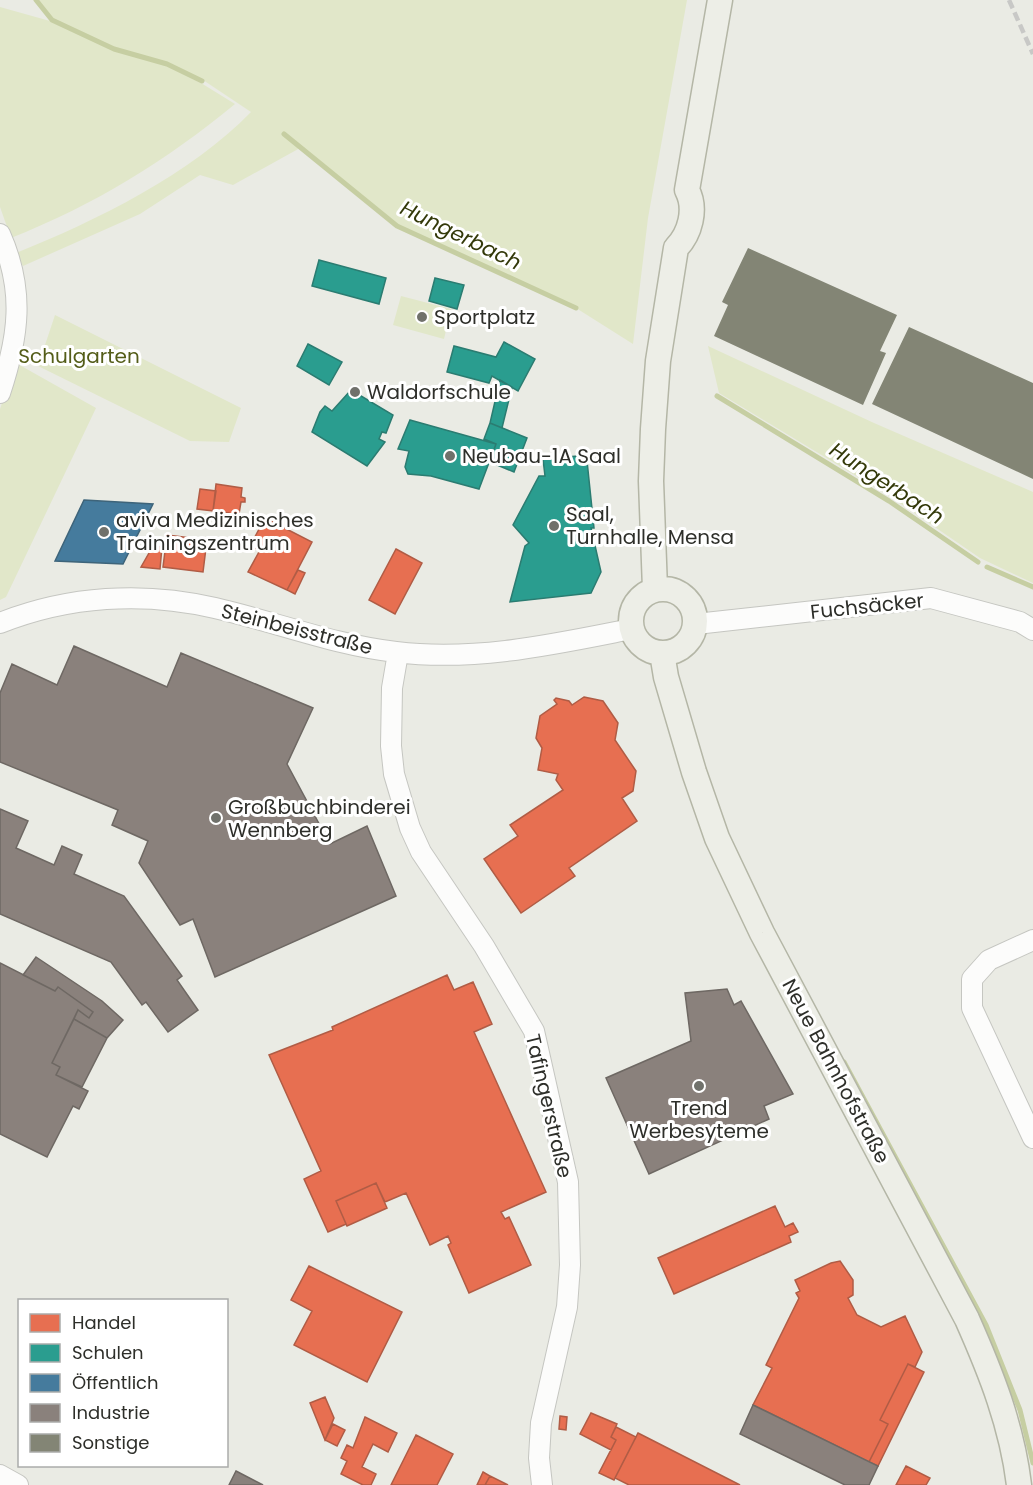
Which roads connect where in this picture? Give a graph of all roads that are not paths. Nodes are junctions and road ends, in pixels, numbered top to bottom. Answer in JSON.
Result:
{"nodes":[{"id":1,"x":720,"y":0,"type":"edge"},
{"id":2,"x":4,"y":244,"type":"edge"},
{"id":3,"x":0,"y":393,"type":"edge"},
{"id":4,"x":655,"y":589,"type":"junction"},
{"id":5,"x":0,"y":623,"type":"edge"},
{"id":6,"x":696,"y":624,"type":"junction"},
{"id":7,"x":631,"y":629,"type":"junction"},
{"id":8,"x":1033,"y":630,"type":"edge"},
{"id":9,"x":398,"y":652,"type":"junction"},
{"id":10,"x":662,"y":653,"type":"junction"},
{"id":11,"x":1033,"y":940,"type":"edge"},
{"id":12,"x":1033,"y":1138,"type":"edge"},
{"id":13,"x":0,"y":1475,"type":"edge"},
{"id":14,"x":18,"y":1485,"type":"edge"},
{"id":15,"x":542,"y":1485,"type":"edge"},
{"id":16,"x":1019,"y":1485,"type":"edge"}],
"edges":[{"from":1,"to":4,"type":"main road"},
{"from":2,"to":3,"type":"street"},
{"from":4,"to":6,"type":"main road"},
{"from":4,"to":7,"type":"main road"},
{"from":5,"to":9,"type":"street","name":"Steinbeisstraße"},
{"from":6,"to":8,"type":"street","name":"Fuchsäcker"},
{"from":6,"to":10,"type":"main road"},
{"from":7,"to":9,"type":"street","name":"Steinbeisstraße"},
{"from":7,"to":10,"type":"main road"},
{"from":9,"to":15,"type":"street","name":"Tafingerstraße"},
{"from":10,"to":16,"type":"main road","name":"Neue Bahnhofstraße"},
{"from":11,"to":12,"type":"street"},
{"from":13,"to":14,"type":"street"}]}
